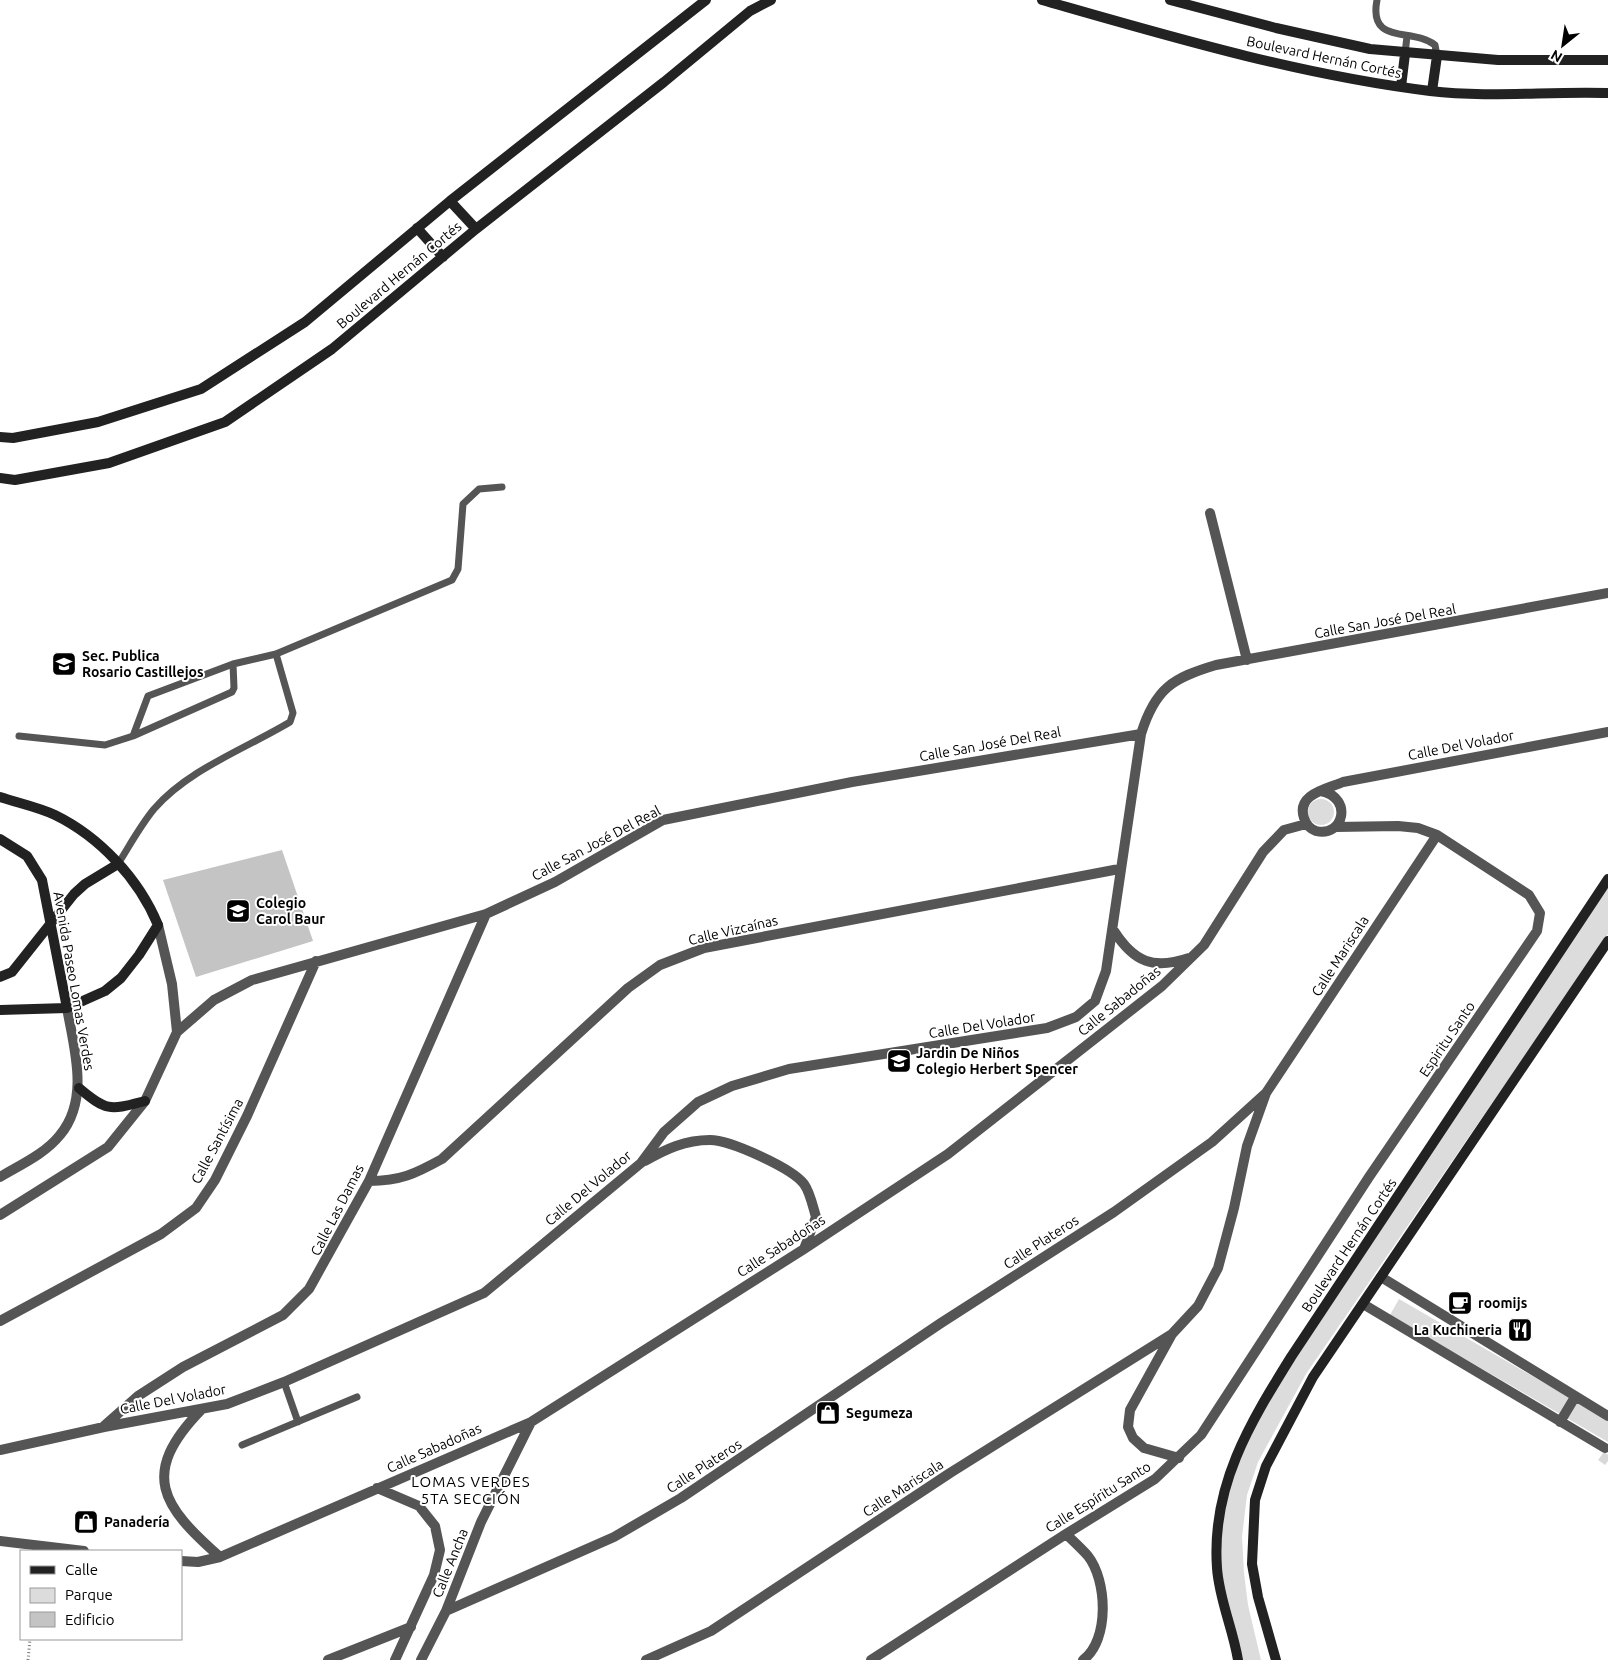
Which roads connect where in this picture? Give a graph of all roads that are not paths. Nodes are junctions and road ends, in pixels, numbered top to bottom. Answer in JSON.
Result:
{"nodes":[{"id":1,"x":706,"y":0,"type":"edge"},
{"id":2,"x":771,"y":0,"type":"edge"},
{"id":3,"x":1042,"y":0,"type":"edge"},
{"id":4,"x":1170,"y":0,"type":"edge"},
{"id":5,"x":1377,"y":0,"type":"edge"},
{"id":6,"x":1407,"y":36,"type":"junction"},
{"id":7,"x":1405,"y":54,"type":"junction"},
{"id":8,"x":1436,"y":56,"type":"junction"},
{"id":9,"x":1608,"y":60,"type":"edge"},
{"id":10,"x":1401,"y":87,"type":"junction"},
{"id":11,"x":1432,"y":91,"type":"junction"},
{"id":12,"x":1608,"y":93,"type":"edge"},
{"id":13,"x":450,"y":201,"type":"junction"},
{"id":14,"x":417,"y":228,"type":"junction"},
{"id":15,"x":476,"y":229,"type":"junction"},
{"id":16,"x":443,"y":257,"type":"junction"},
{"id":17,"x":0,"y":437,"type":"edge"},
{"id":18,"x":0,"y":478,"type":"edge"},
{"id":19,"x":502,"y":487,"type":"dead end"},
{"id":20,"x":1210,"y":513,"type":"dead end"},
{"id":21,"x":1608,"y":593,"type":"edge"},
{"id":22,"x":276,"y":654,"type":"junction"},
{"id":23,"x":1247,"y":660,"type":"junction"},
{"id":24,"x":233,"y":664,"type":"junction"},
{"id":25,"x":1608,"y":732,"type":"edge"},
{"id":26,"x":1141,"y":734,"type":"junction"},
{"id":27,"x":19,"y":736,"type":"dead end"},
{"id":28,"x":133,"y":736,"type":"junction"},
{"id":29,"x":1321,"y":791,"type":"junction"},
{"id":30,"x":0,"y":797,"type":"edge"},
{"id":31,"x":1306,"y":824,"type":"junction"},
{"id":32,"x":1336,"y":827,"type":"junction"},
{"id":33,"x":1437,"y":835,"type":"junction"},
{"id":34,"x":0,"y":838,"type":"edge"},
{"id":35,"x":118,"y":864,"type":"junction"},
{"id":36,"x":1119,"y":869,"type":"junction"},
{"id":37,"x":1608,"y":879,"type":"edge"},
{"id":38,"x":486,"y":914,"type":"junction"},
{"id":39,"x":52,"y":920,"type":"junction"},
{"id":40,"x":158,"y":925,"type":"junction"},
{"id":41,"x":1114,"y":931,"type":"junction"},
{"id":42,"x":1608,"y":941,"type":"edge"},
{"id":43,"x":1193,"y":957,"type":"junction"},
{"id":44,"x":316,"y":961,"type":"junction"},
{"id":45,"x":0,"y":977,"type":"edge"},
{"id":46,"x":67,"y":1008,"type":"junction"},
{"id":47,"x":0,"y":1010,"type":"edge"},
{"id":48,"x":177,"y":1032,"type":"junction"},
{"id":49,"x":78,"y":1088,"type":"junction"},
{"id":50,"x":1266,"y":1093,"type":"junction"},
{"id":51,"x":145,"y":1100,"type":"junction"},
{"id":52,"x":641,"y":1163,"type":"junction"},
{"id":53,"x":0,"y":1177,"type":"edge"},
{"id":54,"x":1369,"y":1177,"type":"joint"},
{"id":55,"x":368,"y":1181,"type":"junction"},
{"id":56,"x":0,"y":1215,"type":"edge"},
{"id":57,"x":804,"y":1249,"type":"junction"},
{"id":58,"x":1380,"y":1277,"type":"junction"},
{"id":59,"x":1363,"y":1304,"type":"junction"},
{"id":60,"x":0,"y":1321,"type":"edge"},
{"id":61,"x":1172,"y":1334,"type":"junction"},
{"id":62,"x":284,"y":1382,"type":"junction"},
{"id":63,"x":357,"y":1397,"type":"dead end"},
{"id":64,"x":1574,"y":1397,"type":"junction"},
{"id":65,"x":201,"y":1410,"type":"junction"},
{"id":66,"x":1605,"y":1414,"type":"edge"},
{"id":67,"x":298,"y":1422,"type":"junction"},
{"id":68,"x":531,"y":1422,"type":"junction"},
{"id":69,"x":1560,"y":1422,"type":"junction"},
{"id":70,"x":104,"y":1426,"type":"junction"},
{"id":71,"x":242,"y":1445,"type":"dead end"},
{"id":72,"x":0,"y":1450,"type":"edge"},
{"id":73,"x":1603,"y":1452,"type":"tunnel mouth"},
{"id":74,"x":1179,"y":1458,"type":"junction"},
{"id":75,"x":377,"y":1488,"type":"junction"},
{"id":76,"x":1066,"y":1534,"type":"junction"},
{"id":77,"x":0,"y":1541,"type":"edge"},
{"id":78,"x":76,"y":1550,"type":"edge"},
{"id":79,"x":220,"y":1557,"type":"junction"},
{"id":80,"x":182,"y":1561,"type":"edge"},
{"id":81,"x":446,"y":1610,"type":"junction"},
{"id":82,"x":410,"y":1627,"type":"junction"},
{"id":83,"x":328,"y":1660,"type":"edge"},
{"id":84,"x":395,"y":1660,"type":"edge"},
{"id":85,"x":422,"y":1660,"type":"edge"},
{"id":86,"x":646,"y":1660,"type":"edge"},
{"id":87,"x":871,"y":1660,"type":"edge"},
{"id":88,"x":1084,"y":1660,"type":"edge"},
{"id":89,"x":1238,"y":1660,"type":"edge"},
{"id":90,"x":1276,"y":1660,"type":"edge"}],
"edges":[{"from":1,"to":13,"type":"main road","name":"Boulevard Hernán Cortés"},
{"from":2,"to":15,"type":"main road","name":"Boulevard Hernán Cortés"},
{"from":3,"to":10,"type":"main road","name":"Boulevard Hernán Cortés"},
{"from":4,"to":7,"type":"main road","name":"Boulevard Hernán Cortés"},
{"from":5,"to":6,"type":"lane"},
{"from":6,"to":7,"type":"lane"},
{"from":6,"to":8,"type":"lane"},
{"from":7,"to":8,"type":"main road","name":"Boulevard Hernán Cortés"},
{"from":7,"to":10,"type":"main road"},
{"from":8,"to":9,"type":"main road","name":"Boulevard Hernán Cortés"},
{"from":8,"to":11,"type":"main road"},
{"from":10,"to":11,"type":"main road","name":"Boulevard Hernán Cortés"},
{"from":11,"to":12,"type":"main road","name":"Boulevard Hernán Cortés"},
{"from":13,"to":14,"type":"main road","name":"Boulevard Hernán Cortés"},
{"from":13,"to":15,"type":"main road"},
{"from":14,"to":16,"type":"main road"},
{"from":14,"to":17,"type":"main road","name":"Boulevard Hernán Cortés"},
{"from":15,"to":16,"type":"main road","name":"Boulevard Hernán Cortés"},
{"from":16,"to":18,"type":"main road","name":"Boulevard Hernán Cortés"},
{"from":19,"to":22,"type":"lane"},
{"from":20,"to":23,"type":"street"},
{"from":21,"to":23,"type":"street","name":"Calle San José Del Real"},
{"from":22,"to":24,"type":"lane"},
{"from":22,"to":35,"type":"lane"},
{"from":23,"to":26,"type":"street","name":"Calle San José Del Real"},
{"from":24,"to":28,"type":"lane"},
{"from":24,"to":28,"type":"lane"},
{"from":25,"to":29,"type":"street","name":"Calle Del Volador"},
{"from":26,"to":36,"type":"street","name":"Calle San José Del Real"},
{"from":26,"to":38,"type":"street","name":"Calle San José Del Real"},
{"from":27,"to":28,"type":"lane"},
{"from":29,"to":31,"type":"street"},
{"from":29,"to":32,"type":"street"},
{"from":30,"to":35,"type":"main road"},
{"from":31,"to":32,"type":"street"},
{"from":31,"to":43,"type":"street","name":"Calle Sabadoñas"},
{"from":32,"to":33,"type":"street"},
{"from":33,"to":50,"type":"street","name":"Calle Mariscala"},
{"from":33,"to":54,"type":"street","name":"Espiritu Santo"},
{"from":34,"to":39,"type":"main road","name":"Avenida Paseo Lomas Verdes"},
{"from":35,"to":39,"type":"main road"},
{"from":35,"to":40,"type":"main road"},
{"from":36,"to":41,"type":"street","name":"Calle Del Volador"},
{"from":36,"to":55,"type":"street","name":"Calle Vizcaínas"},
{"from":37,"to":89,"type":"main road","name":"Boulevard Hernán Cortés"},
{"from":38,"to":44,"type":"street","name":"Calle San José Del Real"},
{"from":38,"to":55,"type":"street","name":"Calle Las Damas"},
{"from":39,"to":45,"type":"main road"},
{"from":39,"to":46,"type":"main road","name":"Avenida Paseo Lomas Verdes"},
{"from":40,"to":46,"type":"main road"},
{"from":40,"to":48,"type":"street"},
{"from":41,"to":43,"type":"street"},
{"from":41,"to":52,"type":"street","name":"Calle Del Volador"},
{"from":42,"to":58,"type":"main road"},
{"from":43,"to":57,"type":"street","name":"Calle Sabadoñas"},
{"from":44,"to":48,"type":"street","name":"Calle San José Del Real"},
{"from":44,"to":60,"type":"street","name":"Calle Santísima"},
{"from":46,"to":47,"type":"main road"},
{"from":46,"to":49,"type":"street","name":"Avenida Paseo Lomas Verdes"},
{"from":48,"to":51,"type":"street"},
{"from":49,"to":51,"type":"main road"},
{"from":49,"to":53,"type":"street"},
{"from":50,"to":61,"type":"street"},
{"from":50,"to":81,"type":"street","name":"Calle Plateros"},
{"from":51,"to":56,"type":"street"},
{"from":52,"to":57,"type":"street"},
{"from":52,"to":62,"type":"street","name":"Calle Del Volador"},
{"from":54,"to":74,"type":"street","name":"Calle Espíritu Santo"},
{"from":55,"to":70,"type":"street","name":"Calle Las Damas"},
{"from":57,"to":68,"type":"street","name":"Calle Sabadoñas"},
{"from":58,"to":59,"type":"main road"},
{"from":58,"to":64,"type":"street"},
{"from":59,"to":69,"type":"street"},
{"from":59,"to":90,"type":"main road"},
{"from":61,"to":74,"type":"street"},
{"from":61,"to":86,"type":"street","name":"Calle Mariscala"},
{"from":62,"to":65,"type":"street","name":"Calle Del Volador"},
{"from":62,"to":67,"type":"lane"},
{"from":63,"to":67,"type":"lane"},
{"from":64,"to":66,"type":"street"},
{"from":64,"to":69,"type":"street"},
{"from":65,"to":70,"type":"street","name":"Calle Del Volador"},
{"from":65,"to":79,"type":"street"},
{"from":67,"to":71,"type":"lane"},
{"from":68,"to":75,"type":"street","name":"Calle Sabadoñas"},
{"from":68,"to":81,"type":"street","name":"Calle Ancha"},
{"from":69,"to":73,"type":"street"},
{"from":70,"to":72,"type":"street","name":"Calle Del Volador"},
{"from":74,"to":76,"type":"street","name":"Calle Espíritu Santo"},
{"from":75,"to":79,"type":"street","name":"Calle Sabadoñas"},
{"from":75,"to":82,"type":"street","name":"Calle Ancha"},
{"from":76,"to":87,"type":"street","name":"Calle Espíritu Santo"},
{"from":76,"to":88,"type":"street"},
{"from":77,"to":78,"type":"street"},
{"from":79,"to":80,"type":"street","name":"Calle Sabadoñas"},
{"from":81,"to":85,"type":"street","name":"Calle Ancha"},
{"from":82,"to":83,"type":"street"},
{"from":82,"to":84,"type":"street","name":"Calle Ancha"}]}
